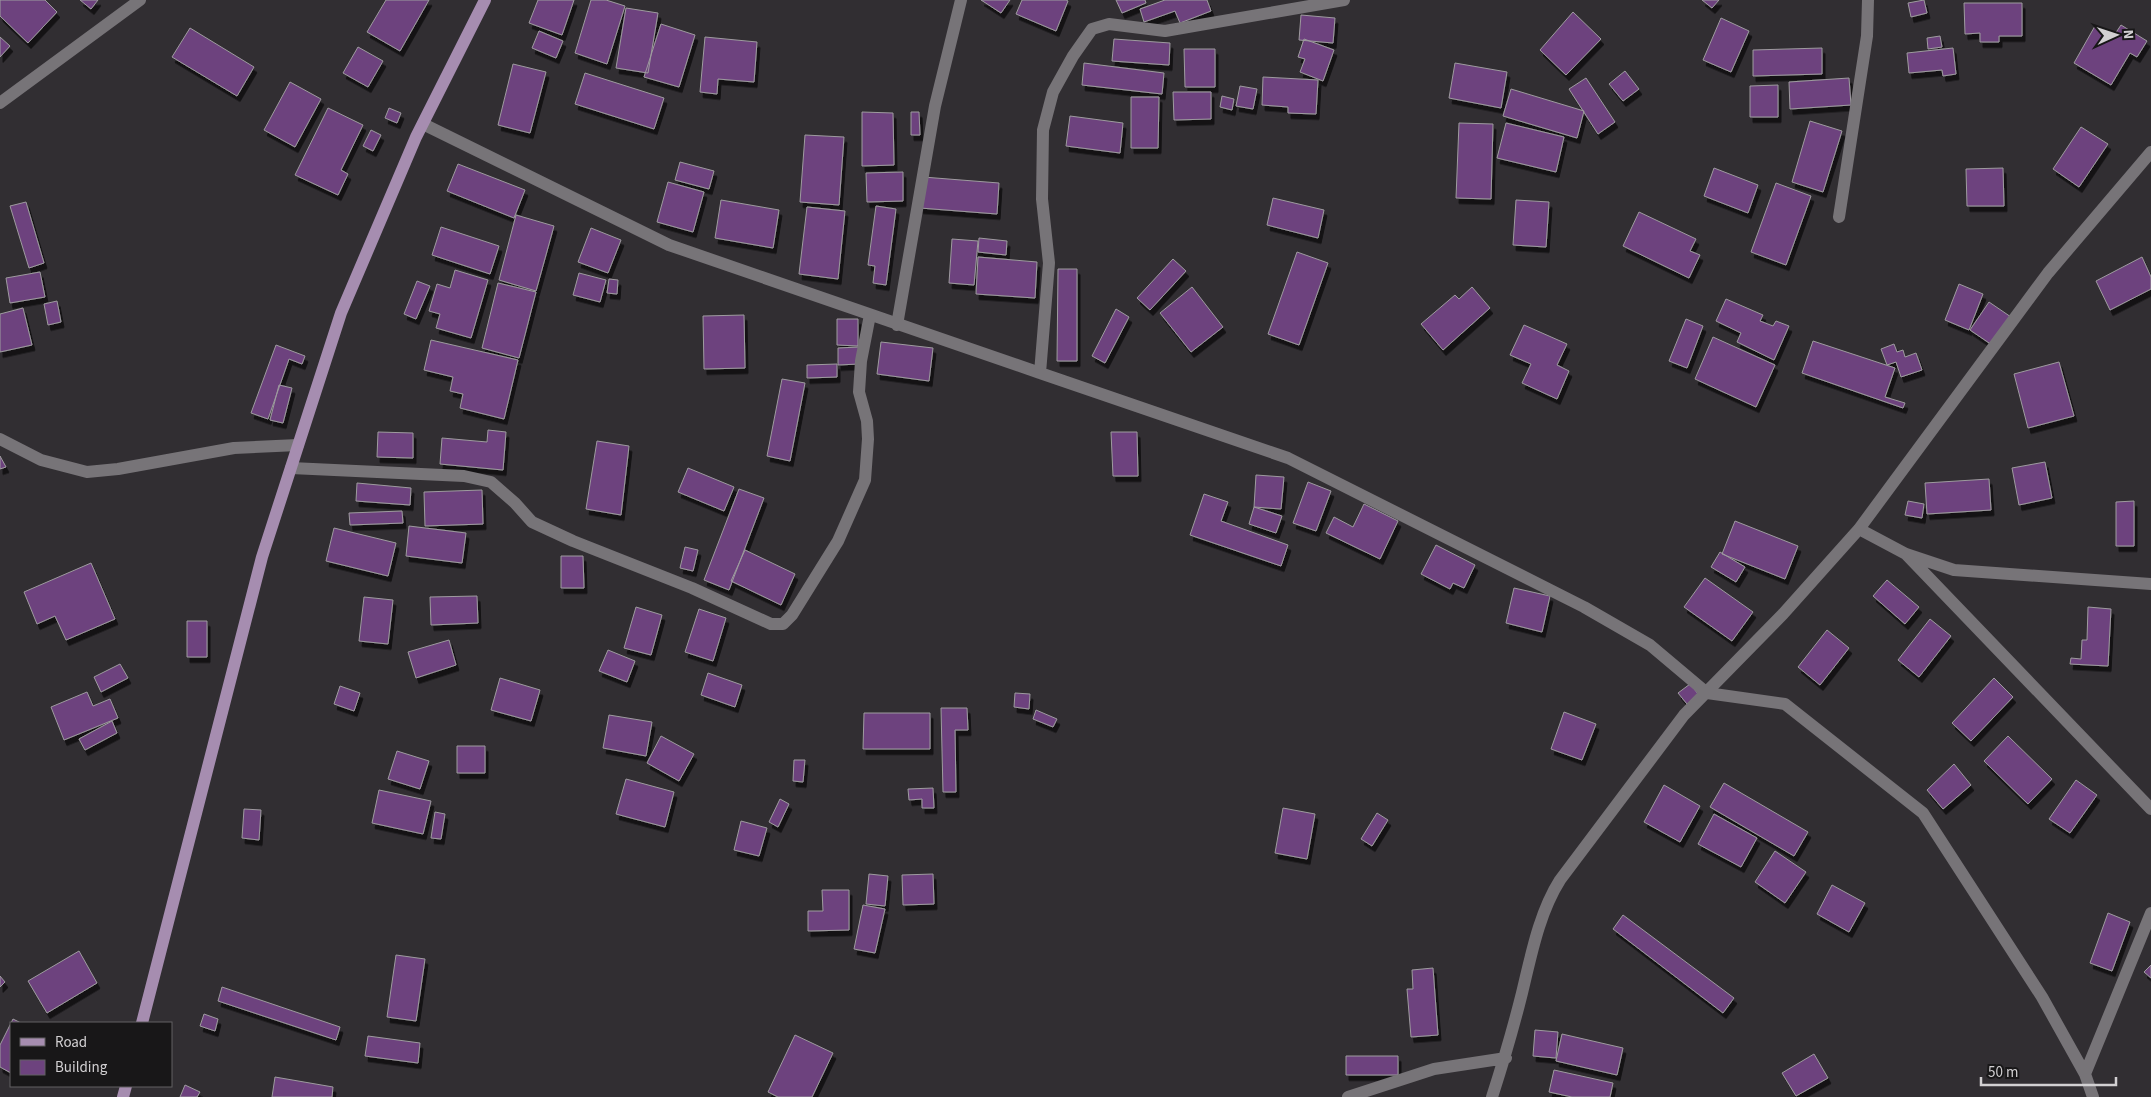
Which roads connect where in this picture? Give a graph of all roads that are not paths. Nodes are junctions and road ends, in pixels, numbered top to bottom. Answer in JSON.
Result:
{"nodes":[{"id":1,"x":140,"y":0,"type":"edge"},
{"id":2,"x":485,"y":0,"type":"edge"},
{"id":3,"x":961,"y":0,"type":"edge"},
{"id":4,"x":1344,"y":0,"type":"edge"},
{"id":5,"x":1868,"y":0,"type":"edge"},
{"id":6,"x":0,"y":103,"type":"edge"},
{"id":7,"x":423,"y":124,"type":"junction"},
{"id":8,"x":2151,"y":152,"type":"edge"},
{"id":9,"x":1839,"y":217,"type":"dead end"},
{"id":10,"x":870,"y":315,"type":"junction"},
{"id":11,"x":897,"y":325,"type":"junction"},
{"id":12,"x":1040,"y":373,"type":"junction"},
{"id":13,"x":0,"y":438,"type":"edge"},
{"id":14,"x":298,"y":446,"type":"junction"},
{"id":15,"x":291,"y":468,"type":"junction"},
{"id":16,"x":1858,"y":529,"type":"junction"},
{"id":17,"x":1906,"y":554,"type":"junction"},
{"id":18,"x":2151,"y":584,"type":"edge"},
{"id":19,"x":1707,"y":693,"type":"junction"},
{"id":20,"x":2151,"y":808,"type":"edge"},
{"id":21,"x":2151,"y":913,"type":"edge"},
{"id":22,"x":142,"y":1022,"type":"edge"},
{"id":23,"x":1506,"y":1058,"type":"junction"},
{"id":24,"x":2085,"y":1074,"type":"junction"},
{"id":25,"x":1348,"y":1097,"type":"edge"},
{"id":26,"x":1492,"y":1097,"type":"edge"},
{"id":27,"x":2093,"y":1097,"type":"edge"}],
"edges":[{"from":1,"to":6,"type":"street"},
{"from":2,"to":7,"type":"main road"},
{"from":3,"to":11,"type":"street"},
{"from":4,"to":12,"type":"street"},
{"from":5,"to":9,"type":"street"},
{"from":7,"to":10,"type":"street"},
{"from":7,"to":14,"type":"main road"},
{"from":8,"to":16,"type":"street"},
{"from":10,"to":11,"type":"street"},
{"from":10,"to":15,"type":"street"},
{"from":11,"to":12,"type":"street"},
{"from":12,"to":19,"type":"street"},
{"from":13,"to":14,"type":"street"},
{"from":14,"to":15,"type":"main road"},
{"from":15,"to":22,"type":"main road"},
{"from":16,"to":17,"type":"street"},
{"from":16,"to":19,"type":"street"},
{"from":17,"to":18,"type":"street"},
{"from":17,"to":20,"type":"street"},
{"from":19,"to":23,"type":"street"},
{"from":19,"to":24,"type":"street"},
{"from":21,"to":24,"type":"street"},
{"from":23,"to":25,"type":"street"},
{"from":23,"to":26,"type":"street"},
{"from":24,"to":27,"type":"street"}]}
